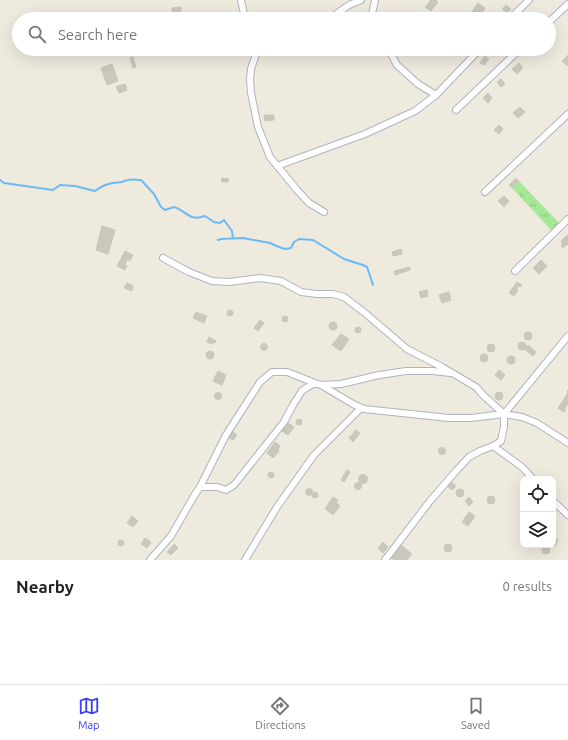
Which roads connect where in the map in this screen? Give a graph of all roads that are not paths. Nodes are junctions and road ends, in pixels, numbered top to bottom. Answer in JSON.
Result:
{"nodes":[{"id":1,"x":240,"y":0,"type":"edge"},
{"id":2,"x":361,"y":0,"type":"edge"},
{"id":3,"x":375,"y":0,"type":"edge"},
{"id":4,"x":529,"y":0,"type":"edge"},
{"id":5,"x":568,"y":4,"type":"edge"},
{"id":6,"x":243,"y":12,"type":"edge"},
{"id":7,"x":339,"y":12,"type":"edge"},
{"id":8,"x":372,"y":12,"type":"edge"},
{"id":9,"x":517,"y":12,"type":"edge"},
{"id":10,"x":556,"y":15,"type":"edge"},
{"id":11,"x":255,"y":56,"type":"edge"},
{"id":12,"x":392,"y":56,"type":"edge"},
{"id":13,"x":473,"y":56,"type":"edge"},
{"id":14,"x":513,"y":56,"type":"edge"},
{"id":15,"x":436,"y":95,"type":"junction"},
{"id":16,"x":456,"y":110,"type":"dead end"},
{"id":17,"x":568,"y":114,"type":"edge"},
{"id":18,"x":277,"y":166,"type":"junction"},
{"id":19,"x":485,"y":192,"type":"dead end"},
{"id":20,"x":324,"y":212,"type":"dead end"},
{"id":21,"x":568,"y":219,"type":"edge"},
{"id":22,"x":163,"y":258,"type":"dead end"},
{"id":23,"x":515,"y":271,"type":"dead end"},
{"id":24,"x":568,"y":336,"type":"edge"},
{"id":25,"x":452,"y":373,"type":"junction"},
{"id":26,"x":318,"y":384,"type":"junction"},
{"id":27,"x":361,"y":408,"type":"junction"},
{"id":28,"x":504,"y":414,"type":"junction"},
{"id":29,"x":568,"y":443,"type":"edge"},
{"id":30,"x":493,"y":446,"type":"junction"},
{"id":31,"x":530,"y":476,"type":"edge"},
{"id":32,"x":200,"y":487,"type":"junction"},
{"id":33,"x":556,"y":504,"type":"edge"},
{"id":34,"x":568,"y":515,"type":"edge"},
{"id":35,"x":150,"y":560,"type":"edge"},
{"id":36,"x":245,"y":560,"type":"edge"},
{"id":37,"x":385,"y":560,"type":"edge"}],
"edges":[{"from":1,"to":6,"type":"street"},
{"from":2,"to":7,"type":"street"},
{"from":3,"to":8,"type":"street"},
{"from":4,"to":9,"type":"street"},
{"from":5,"to":10,"type":"street"},
{"from":11,"to":18,"type":"street"},
{"from":12,"to":15,"type":"street"},
{"from":13,"to":15,"type":"street"},
{"from":14,"to":16,"type":"street"},
{"from":15,"to":18,"type":"street"},
{"from":17,"to":19,"type":"street"},
{"from":18,"to":20,"type":"street"},
{"from":21,"to":23,"type":"street"},
{"from":22,"to":25,"type":"street"},
{"from":24,"to":28,"type":"street"},
{"from":25,"to":26,"type":"street"},
{"from":25,"to":28,"type":"street"},
{"from":26,"to":27,"type":"street"},
{"from":26,"to":32,"type":"street"},
{"from":26,"to":32,"type":"street"},
{"from":27,"to":28,"type":"street"},
{"from":27,"to":36,"type":"street"},
{"from":28,"to":29,"type":"street"},
{"from":28,"to":30,"type":"street"},
{"from":30,"to":31,"type":"street"},
{"from":30,"to":37,"type":"street"},
{"from":32,"to":35,"type":"street"},
{"from":33,"to":34,"type":"street"}]}
